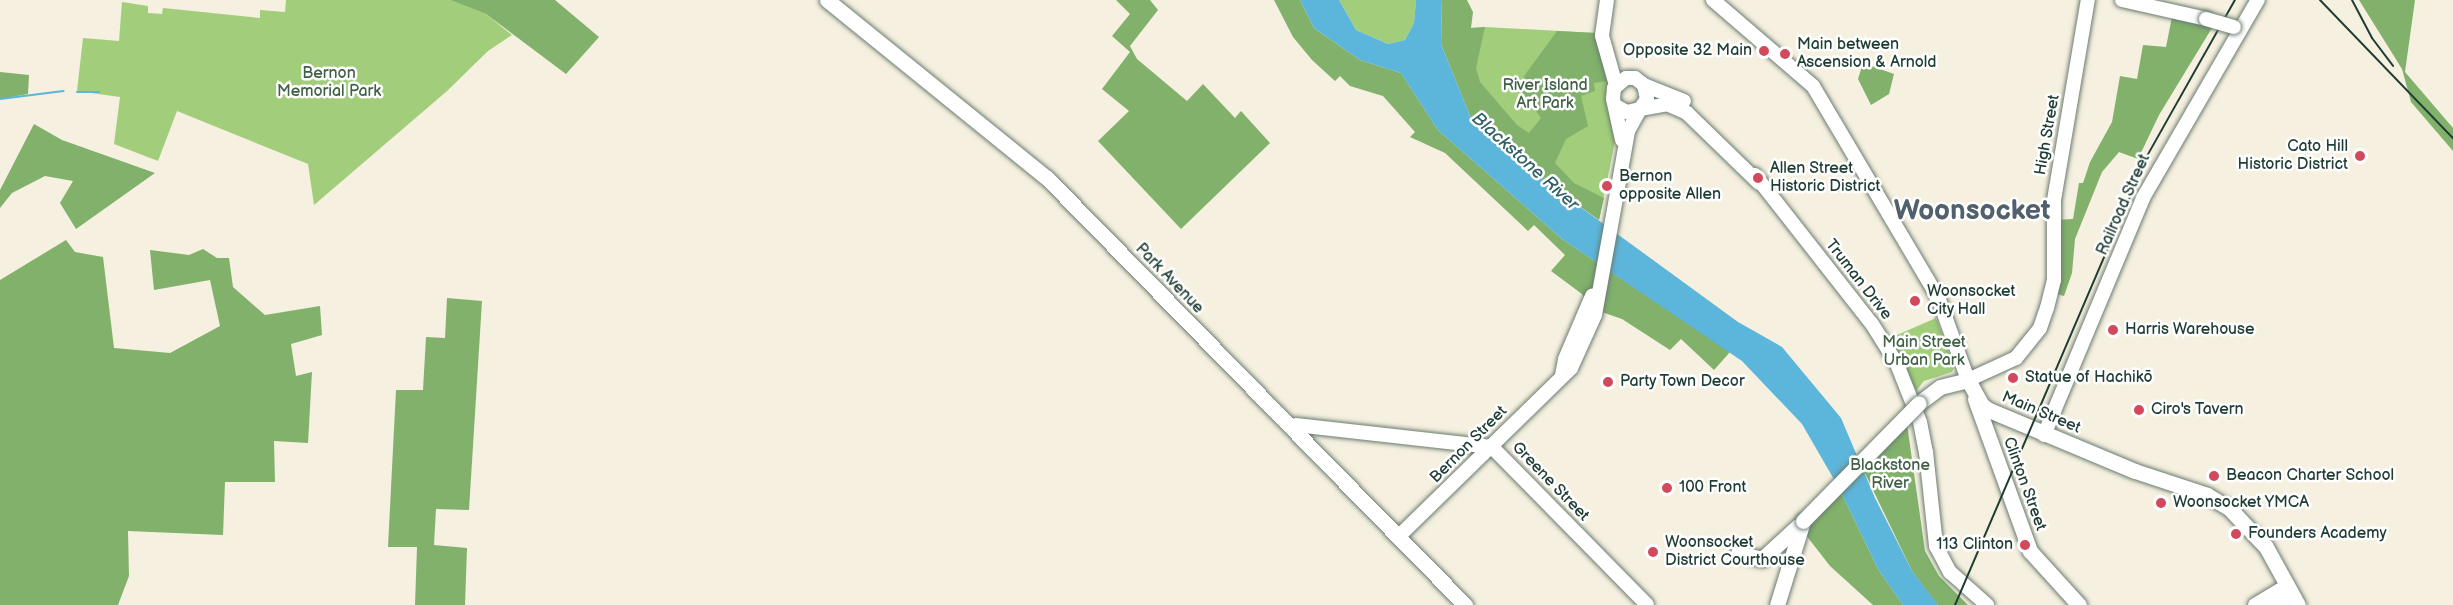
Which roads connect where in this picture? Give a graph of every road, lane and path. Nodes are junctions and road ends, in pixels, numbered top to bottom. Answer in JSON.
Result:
{"nodes":[{"id":1,"x":827,"y":0,"type":"edge"},
{"id":2,"x":1607,"y":0,"type":"edge"},
{"id":3,"x":1713,"y":0,"type":"edge"},
{"id":4,"x":2088,"y":0,"type":"edge"},
{"id":5,"x":2122,"y":0,"type":"edge"},
{"id":6,"x":2258,"y":0,"type":"edge"},
{"id":7,"x":1603,"y":25,"type":"junction"},
{"id":8,"x":2238,"y":28,"type":"junction"},
{"id":9,"x":1640,"y":82,"type":"junction"},
{"id":10,"x":1616,"y":85,"type":"junction"},
{"id":11,"x":1616,"y":106,"type":"junction"},
{"id":12,"x":1640,"y":109,"type":"junction"},
{"id":13,"x":1622,"y":169,"type":"junction"},
{"id":14,"x":1759,"y":183,"type":"junction"},
{"id":15,"x":1971,"y":386,"type":"junction"},
{"id":16,"x":2000,"y":416,"type":"junction"},
{"id":17,"x":1296,"y":425,"type":"dead end"},
{"id":18,"x":1985,"y":428,"type":"junction"},
{"id":19,"x":2044,"y":435,"type":"junction"},
{"id":20,"x":1492,"y":447,"type":"junction"},
{"id":21,"x":1802,"y":523,"type":"junction"},
{"id":22,"x":1398,"y":537,"type":"junction"},
{"id":23,"x":1737,"y":553,"type":"dead end"},
{"id":24,"x":1956,"y":579,"type":"junction"},
{"id":25,"x":2292,"y":595,"type":"edge"},
{"id":26,"x":1465,"y":605,"type":"edge"},
{"id":27,"x":1647,"y":605,"type":"edge"},
{"id":28,"x":1777,"y":605,"type":"edge"},
{"id":29,"x":1977,"y":605,"type":"edge"},
{"id":30,"x":1987,"y":605,"type":"edge"},
{"id":31,"x":2079,"y":605,"type":"edge"},
{"id":32,"x":2255,"y":605,"type":"edge"},
{"id":33,"x":2275,"y":605,"type":"edge"}],
"edges":[{"from":1,"to":22,"type":"main road","name":"Park Avenue"},
{"from":2,"to":7,"type":"main road"},
{"from":3,"to":15,"type":"main road","name":"Main Street"},
{"from":4,"to":15,"type":"main road","name":"High Street"},
{"from":5,"to":8,"type":"main road","bridge":true},
{"from":6,"to":8,"type":"main road","name":"Railroad Street"},
{"from":7,"to":9,"type":"main road"},
{"from":7,"to":10,"type":"main road"},
{"from":8,"to":19,"type":"main road","name":"Railroad Street"},
{"from":9,"to":10,"type":"main road"},
{"from":9,"to":12,"type":"main road"},
{"from":9,"to":14,"type":"main road","name":"Truman Drive"},
{"from":10,"to":11,"type":"main road"},
{"from":11,"to":12,"type":"main road"},
{"from":11,"to":13,"type":"main road","name":"Bernon Street"},
{"from":12,"to":13,"type":"main road","name":"Bernon Street"},
{"from":12,"to":14,"type":"main road","name":"Truman Drive"},
{"from":13,"to":20,"type":"main road","name":"Bernon Street"},
{"from":14,"to":24,"type":"main road","name":"Truman Drive"},
{"from":15,"to":16,"type":"main road","name":"Main Street"},
{"from":15,"to":18,"type":"main road","name":"Clinton Street"},
{"from":15,"to":21,"type":"main road","bridge":true},
{"from":16,"to":18,"type":"main road"},
{"from":16,"to":19,"type":"main road","name":"Main Street"},
{"from":17,"to":20,"type":"main road","name":"Greene Street"},
{"from":18,"to":31,"type":"main road","name":"Clinton Street"},
{"from":19,"to":25,"type":"main road","name":"Main Street"},
{"from":20,"to":22,"type":"main road","name":"Bernon Street"},
{"from":20,"to":27,"type":"main road","name":"Greene Street"},
{"from":21,"to":23,"type":"main road"},
{"from":21,"to":28,"type":"main road"},
{"from":22,"to":26,"type":"main road","name":"Park Avenue"},
{"from":24,"to":29,"type":"main road","name":"Truman Drive"},
{"from":24,"to":30,"type":"main road","name":"Truman Drive"},
{"from":25,"to":32,"type":"main road"},
{"from":25,"to":33,"type":"main road"}]}
